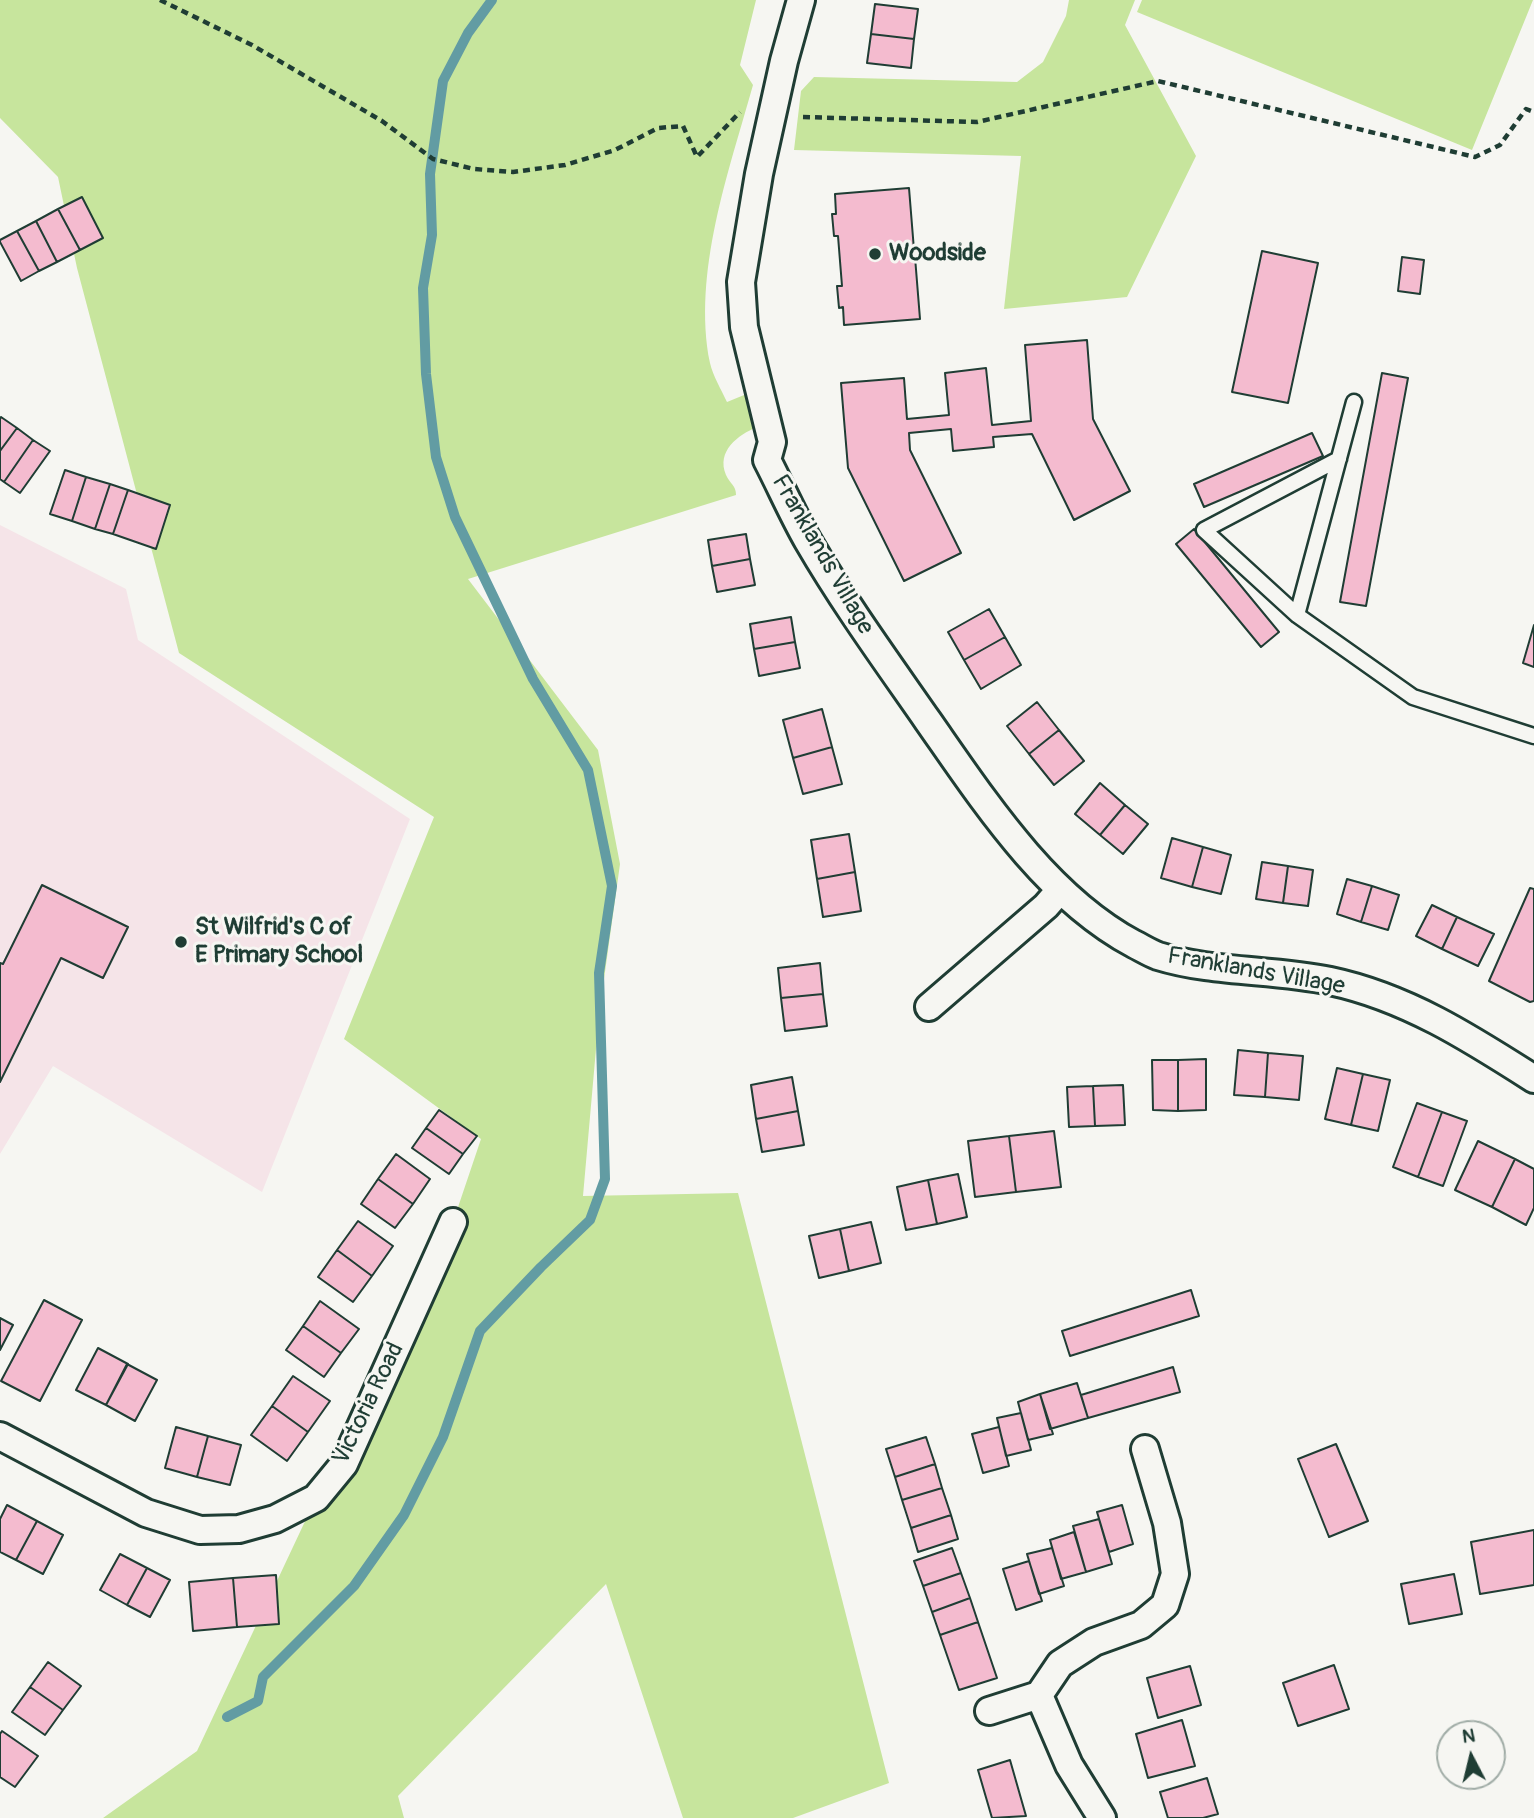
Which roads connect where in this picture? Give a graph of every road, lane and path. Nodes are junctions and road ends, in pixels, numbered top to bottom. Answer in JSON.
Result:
{"nodes":[{"id":1,"x":160,"y":0,"type":"edge"},
{"id":2,"x":801,"y":0,"type":"edge"},
{"id":3,"x":1534,"y":112,"type":"edge"},
{"id":4,"x":772,"y":117,"type":"junction"},
{"id":5,"x":741,"y":124,"type":"dead end"},
{"id":6,"x":1354,"y":402,"type":"dead end"},
{"id":7,"x":1339,"y":459,"type":"junction"},
{"id":8,"x":1297,"y":615,"type":"junction"},
{"id":9,"x":1534,"y":736,"type":"edge"},
{"id":10,"x":1060,"y":890,"type":"junction"},
{"id":11,"x":929,"y":1007,"type":"dead end"},
{"id":12,"x":1534,"y":1079,"type":"edge"},
{"id":13,"x":453,"y":1222,"type":"dead end"},
{"id":14,"x":0,"y":1436,"type":"edge"},
{"id":15,"x":1145,"y":1449,"type":"dead end"},
{"id":16,"x":1039,"y":1695,"type":"junction"},
{"id":17,"x":989,"y":1711,"type":"dead end"},
{"id":18,"x":1102,"y":1818,"type":"edge"}],
"edges":[{"from":1,"to":5,"type":"path"},
{"from":2,"to":4,"type":"street","name":"Franklands Village"},
{"from":3,"to":4,"type":"path"},
{"from":4,"to":10,"type":"street","name":"Franklands Village"},
{"from":6,"to":7,"type":"lane"},
{"from":7,"to":8,"type":"lane"},
{"from":7,"to":8,"type":"lane"},
{"from":8,"to":9,"type":"lane"},
{"from":10,"to":11,"type":"street"},
{"from":10,"to":12,"type":"street","name":"Franklands Village"},
{"from":13,"to":14,"type":"street","name":"Victoria Road"},
{"from":15,"to":16,"type":"street"},
{"from":16,"to":17,"type":"street"},
{"from":16,"to":18,"type":"street"}]}
